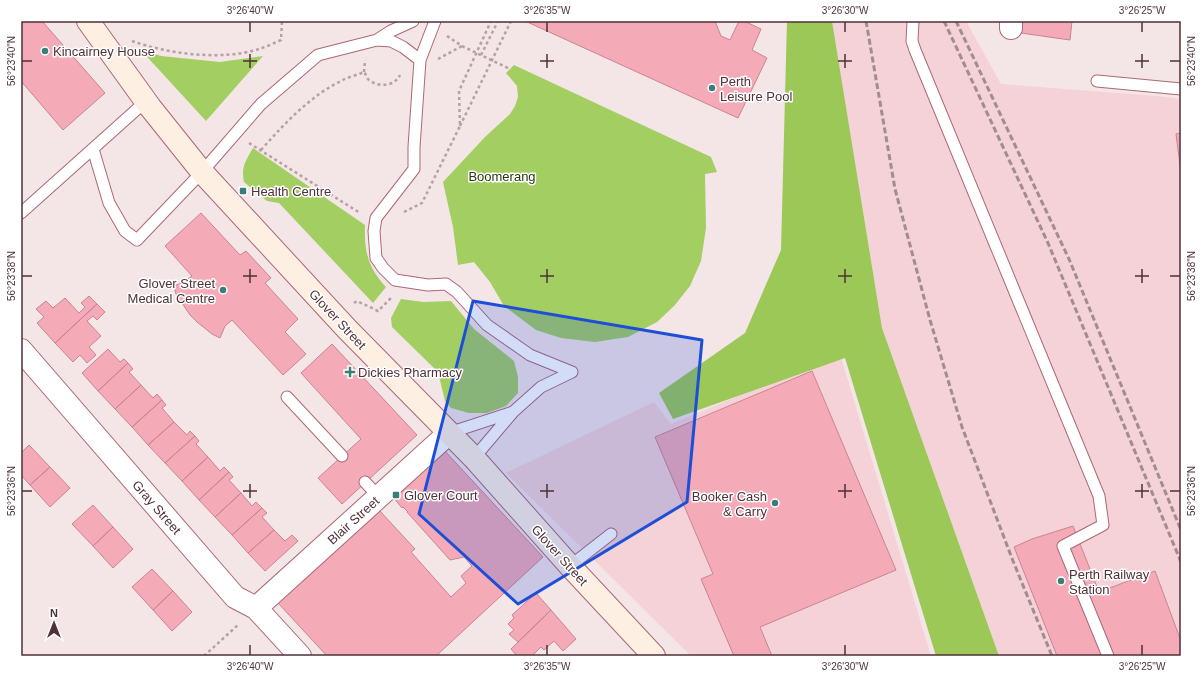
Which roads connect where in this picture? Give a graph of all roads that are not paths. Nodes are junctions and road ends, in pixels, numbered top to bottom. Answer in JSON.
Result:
{"nodes":[{"id":1,"x":88,"y":21,"type":"edge"},
{"id":2,"x":413,"y":21,"type":"edge"},
{"id":3,"x":435,"y":21,"type":"edge"},
{"id":4,"x":913,"y":21,"type":"edge"},
{"id":5,"x":378,"y":40,"type":"junction"},
{"id":6,"x":420,"y":60,"type":"junction"},
{"id":7,"x":1097,"y":81,"type":"dead end"},
{"id":8,"x":1181,"y":89,"type":"edge"},
{"id":9,"x":146,"y":102,"type":"junction"},
{"id":10,"x":93,"y":149,"type":"junction"},
{"id":11,"x":202,"y":172,"type":"junction"},
{"id":12,"x":21,"y":213,"type":"edge"},
{"id":13,"x":21,"y":350,"type":"edge"},
{"id":14,"x":287,"y":397,"type":"dead end"},
{"id":15,"x":513,"y":412,"type":"junction"},
{"id":16,"x":449,"y":433,"type":"junction"},
{"id":17,"x":342,"y":456,"type":"dead end"},
{"id":18,"x":474,"y":458,"type":"junction"},
{"id":19,"x":611,"y":534,"type":"dead end"},
{"id":20,"x":570,"y":566,"type":"junction"},
{"id":21,"x":256,"y":608,"type":"junction"},
{"id":22,"x":300,"y":656,"type":"edge"},
{"id":23,"x":654,"y":656,"type":"edge"},
{"id":24,"x":1108,"y":656,"type":"edge"}],
"edges":[{"from":1,"to":9,"type":"street","name":"Glover Street"},
{"from":2,"to":5,"type":"lane"},
{"from":3,"to":6,"type":"lane"},
{"from":4,"to":24,"type":"lane"},
{"from":5,"to":6,"type":"lane"},
{"from":5,"to":11,"type":"lane"},
{"from":6,"to":15,"type":"lane"},
{"from":7,"to":8,"type":"lane"},
{"from":9,"to":10,"type":"lane"},
{"from":9,"to":11,"type":"street","name":"Glover Street"},
{"from":10,"to":11,"type":"lane"},
{"from":10,"to":12,"type":"lane"},
{"from":11,"to":16,"type":"street","name":"Glover Street"},
{"from":13,"to":21,"type":"street","name":"Gray Street"},
{"from":14,"to":17,"type":"lane"},
{"from":15,"to":16,"type":"lane"},
{"from":15,"to":18,"type":"lane"},
{"from":16,"to":18,"type":"street","name":"Glover Street"},
{"from":16,"to":21,"type":"street","name":"Blair Street"},
{"from":18,"to":20,"type":"street","name":"Glover Street"},
{"from":19,"to":20,"type":"lane"},
{"from":20,"to":23,"type":"street","name":"Glover Street"},
{"from":21,"to":22,"type":"street","name":"Gray Street"}]}
